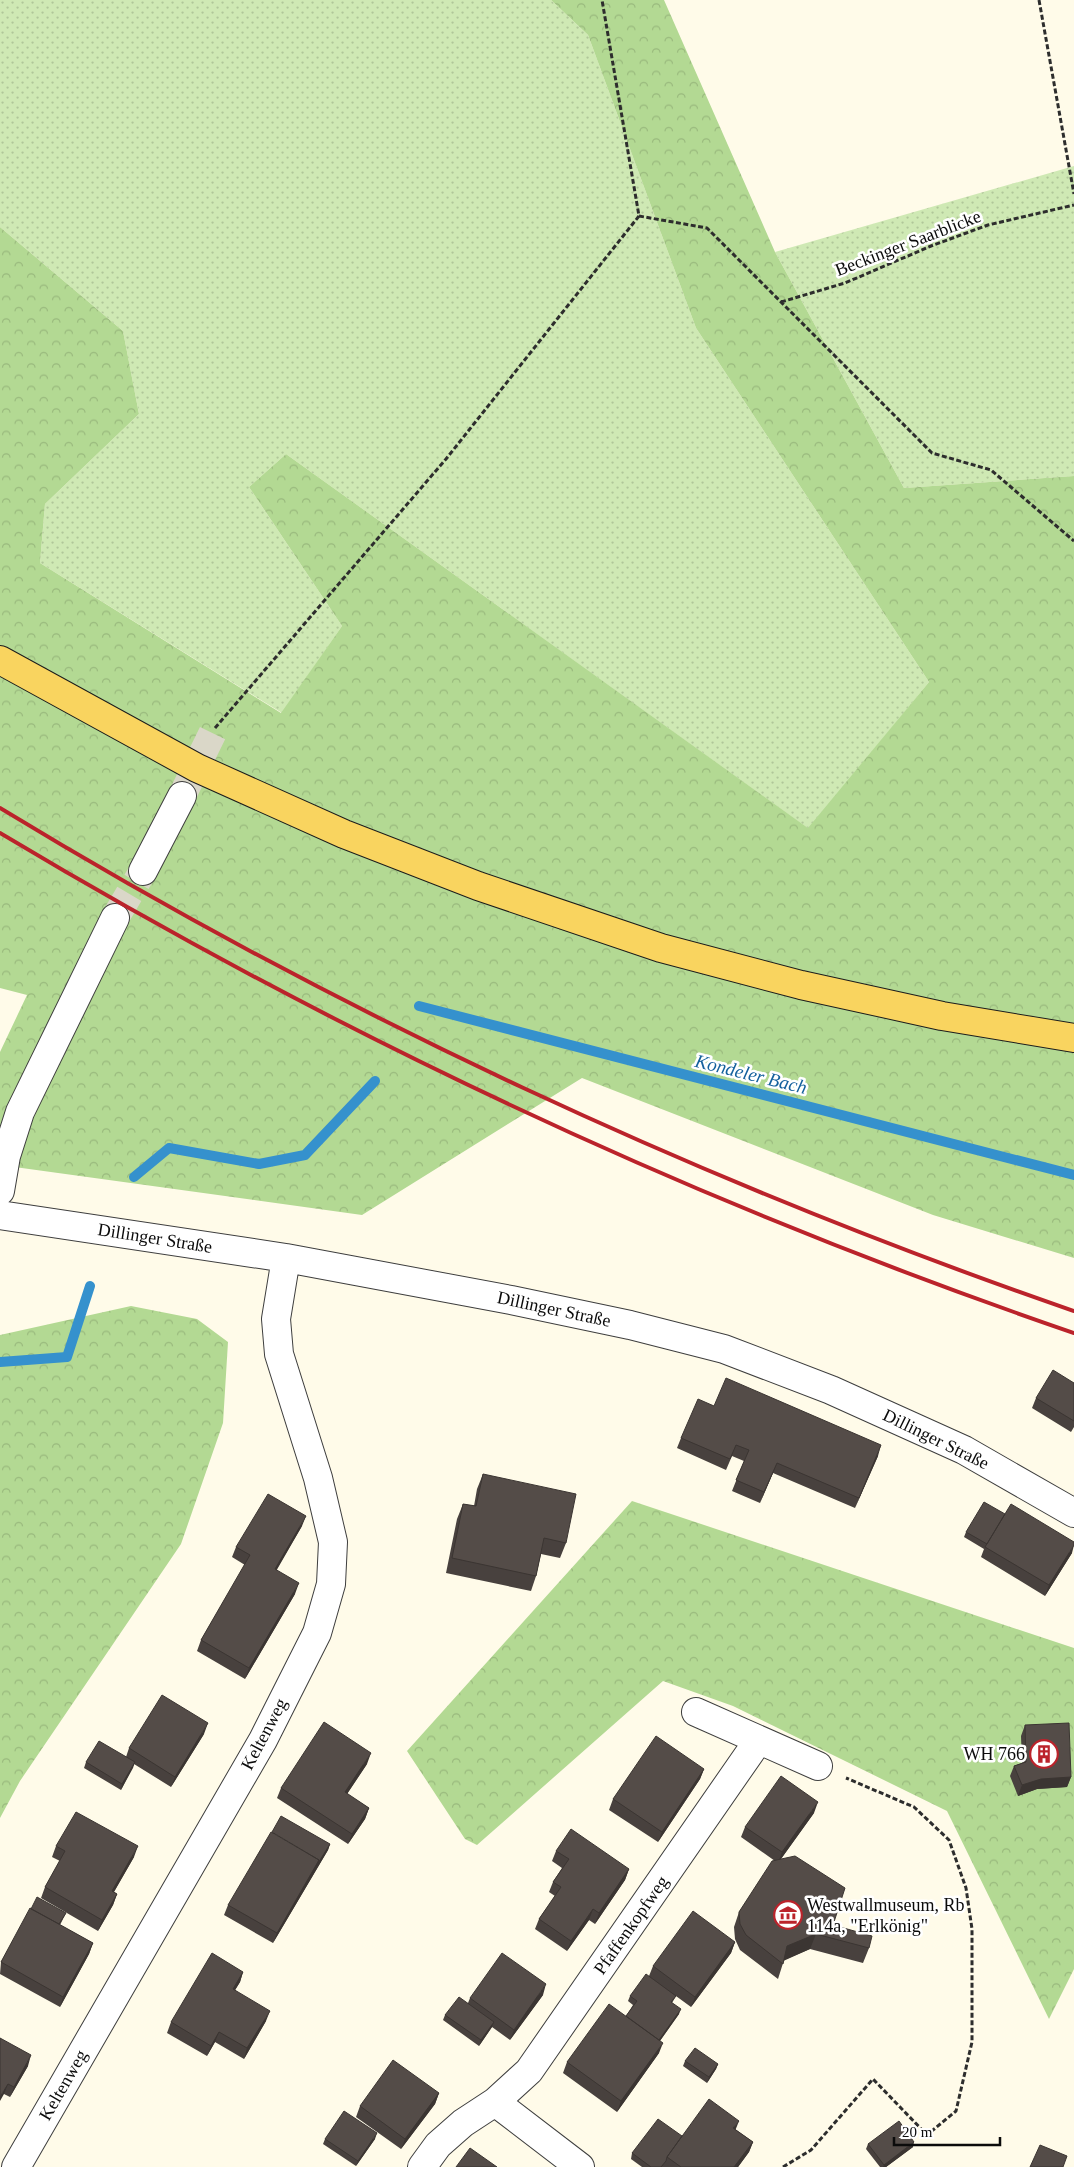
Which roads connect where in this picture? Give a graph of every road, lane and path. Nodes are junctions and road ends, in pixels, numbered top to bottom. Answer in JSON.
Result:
{"nodes":[{"id":1,"x":602,"y":0,"type":"edge"},
{"id":2,"x":1039,"y":0,"type":"edge"},
{"id":3,"x":1074,"y":194,"type":"edge"},
{"id":4,"x":1074,"y":205,"type":"edge"},
{"id":5,"x":639,"y":216,"type":"junction"},
{"id":6,"x":781,"y":302,"type":"junction"},
{"id":7,"x":1074,"y":541,"type":"edge"},
{"id":8,"x":0,"y":660,"type":"edge"},
{"id":9,"x":215,"y":728,"type":"tunnel mouth"},
{"id":10,"x":182,"y":796,"type":"tunnel mouth"},
{"id":11,"x":143,"y":871,"type":"tunnel mouth"},
{"id":12,"x":115,"y":918,"type":"tunnel mouth"},
{"id":13,"x":1074,"y":1038,"type":"edge"},
{"id":14,"x":0,"y":1191,"type":"edge"},
{"id":15,"x":0,"y":1215,"type":"edge"},
{"id":16,"x":286,"y":1258,"type":"junction"},
{"id":17,"x":1074,"y":1513,"type":"edge"},
{"id":18,"x":696,"y":1712,"type":"dead end"},
{"id":19,"x":758,"y":1741,"type":"junction"},
{"id":20,"x":818,"y":1766,"type":"joint"},
{"id":21,"x":495,"y":2102,"type":"junction"},
{"id":22,"x":16,"y":2167,"type":"edge"},
{"id":23,"x":422,"y":2167,"type":"edge"},
{"id":24,"x":580,"y":2167,"type":"edge"},
{"id":25,"x":784,"y":2167,"type":"edge"}],
"edges":[{"from":1,"to":5,"type":"path"},
{"from":2,"to":3,"type":"path"},
{"from":4,"to":6,"type":"path","name":"Beckinger Saarblicke"},
{"from":5,"to":6,"type":"path"},
{"from":5,"to":9,"type":"path"},
{"from":6,"to":7,"type":"path"},
{"from":8,"to":13,"type":"main road"},
{"from":10,"to":11,"type":"street"},
{"from":12,"to":14,"type":"street"},
{"from":15,"to":16,"type":"street","name":"Dillinger Straße"},
{"from":16,"to":17,"type":"street","name":"Dillinger Straße"},
{"from":16,"to":22,"type":"street","name":"Keltenweg"},
{"from":18,"to":19,"type":"street"},
{"from":19,"to":20,"type":"street"},
{"from":19,"to":21,"type":"street","name":"Pfaffenkopfweg"},
{"from":20,"to":25,"type":"path"},
{"from":21,"to":23,"type":"street","name":"Pfaffenkopfweg"},
{"from":21,"to":24,"type":"street"}]}
